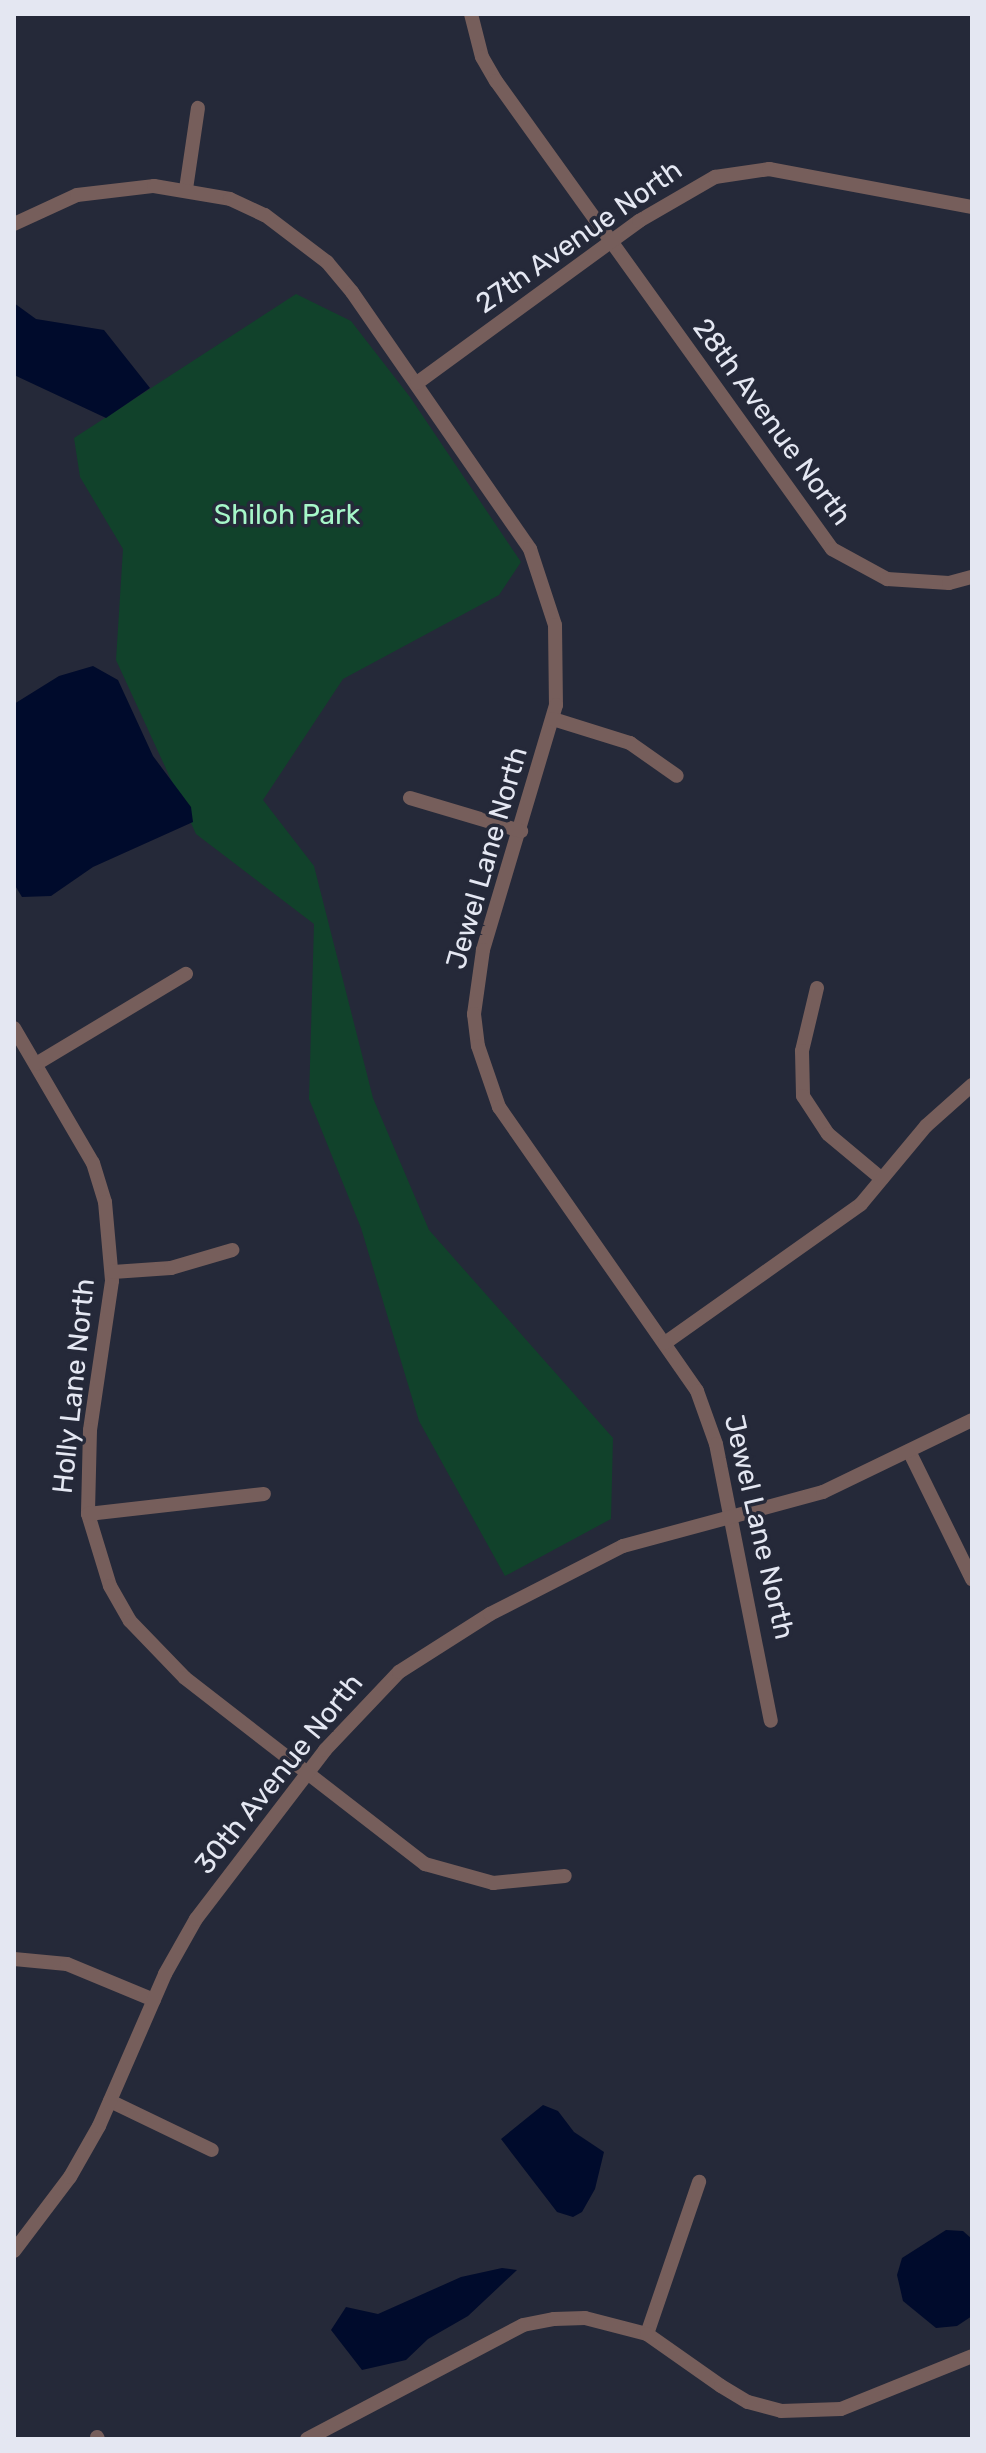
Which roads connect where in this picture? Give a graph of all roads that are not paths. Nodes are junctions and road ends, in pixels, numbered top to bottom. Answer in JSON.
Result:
{"nodes":[{"id":1,"x":471,"y":14,"type":"edge"},
{"id":2,"x":198,"y":108,"type":"dead end"},
{"id":3,"x":186,"y":189,"type":"junction"},
{"id":4,"x":972,"y":207,"type":"edge"},
{"id":5,"x":14,"y":224,"type":"edge"},
{"id":6,"x":611,"y":242,"type":"junction"},
{"id":7,"x":417,"y":383,"type":"junction"},
{"id":8,"x":972,"y":577,"type":"edge"},
{"id":9,"x":553,"y":719,"type":"junction"},
{"id":10,"x":677,"y":776,"type":"dead end"},
{"id":11,"x":410,"y":798,"type":"dead end"},
{"id":12,"x":521,"y":831,"type":"junction"},
{"id":13,"x":186,"y":974,"type":"dead end"},
{"id":14,"x":817,"y":988,"type":"dead end"},
{"id":15,"x":14,"y":1028,"type":"edge"},
{"id":16,"x":36,"y":1064,"type":"junction"},
{"id":17,"x":972,"y":1085,"type":"edge"},
{"id":18,"x":882,"y":1179,"type":"junction"},
{"id":19,"x":232,"y":1250,"type":"dead end"},
{"id":20,"x":113,"y":1272,"type":"junction"},
{"id":21,"x":665,"y":1343,"type":"junction"},
{"id":22,"x":972,"y":1420,"type":"edge"},
{"id":23,"x":909,"y":1451,"type":"junction"},
{"id":24,"x":264,"y":1494,"type":"dead end"},
{"id":25,"x":88,"y":1514,"type":"junction"},
{"id":26,"x":732,"y":1514,"type":"junction"},
{"id":27,"x":972,"y":1579,"type":"edge"},
{"id":28,"x":771,"y":1721,"type":"dead end"},
{"id":29,"x":306,"y":1774,"type":"junction"},
{"id":30,"x":565,"y":1876,"type":"dead end"},
{"id":31,"x":14,"y":1959,"type":"edge"},
{"id":32,"x":154,"y":2000,"type":"junction"},
{"id":33,"x":110,"y":2101,"type":"junction"},
{"id":34,"x":212,"y":2150,"type":"dead end"},
{"id":35,"x":699,"y":2182,"type":"dead end"},
{"id":36,"x":14,"y":2251,"type":"edge"},
{"id":37,"x":647,"y":2334,"type":"junction"},
{"id":38,"x":972,"y":2356,"type":"edge"},
{"id":39,"x":307,"y":2439,"type":"edge"}],
"edges":[{"from":1,"to":6,"type":"street","name":"28th Avenue North"},
{"from":2,"to":3,"type":"street"},
{"from":3,"to":5,"type":"street","name":"Jewel Lane North"},
{"from":3,"to":7,"type":"street","name":"Jewel Lane North"},
{"from":4,"to":6,"type":"street","name":"27th Avenue North"},
{"from":6,"to":7,"type":"street","name":"27th Avenue North"},
{"from":6,"to":8,"type":"street","name":"28th Avenue North"},
{"from":7,"to":9,"type":"street","name":"Jewel Lane North"},
{"from":9,"to":10,"type":"street"},
{"from":9,"to":12,"type":"street","name":"Jewel Lane North"},
{"from":11,"to":12,"type":"street"},
{"from":12,"to":21,"type":"street","name":"Jewel Lane North"},
{"from":13,"to":16,"type":"street"},
{"from":14,"to":18,"type":"street"},
{"from":15,"to":16,"type":"street","name":"Holly Lane North"},
{"from":16,"to":20,"type":"street","name":"Holly Lane North"},
{"from":17,"to":18,"type":"street"},
{"from":18,"to":21,"type":"street"},
{"from":19,"to":20,"type":"street"},
{"from":20,"to":25,"type":"street","name":"Holly Lane North"},
{"from":21,"to":26,"type":"street","name":"Jewel Lane North"},
{"from":22,"to":23,"type":"street","name":"30th Avenue North"},
{"from":23,"to":26,"type":"street","name":"30th Avenue North"},
{"from":23,"to":27,"type":"street"},
{"from":24,"to":25,"type":"street"},
{"from":25,"to":29,"type":"street","name":"Holly Lane North"},
{"from":26,"to":28,"type":"street","name":"Jewel Lane North"},
{"from":26,"to":29,"type":"street","name":"30th Avenue North"},
{"from":29,"to":30,"type":"street","name":"Holly Lane North"},
{"from":29,"to":32,"type":"street","name":"30th Avenue North"},
{"from":31,"to":32,"type":"street"},
{"from":32,"to":33,"type":"street","name":"30th Avenue North"},
{"from":33,"to":34,"type":"street"},
{"from":33,"to":36,"type":"street","name":"30th Avenue North"},
{"from":35,"to":37,"type":"street"},
{"from":37,"to":38,"type":"street"},
{"from":37,"to":39,"type":"street"}]}
